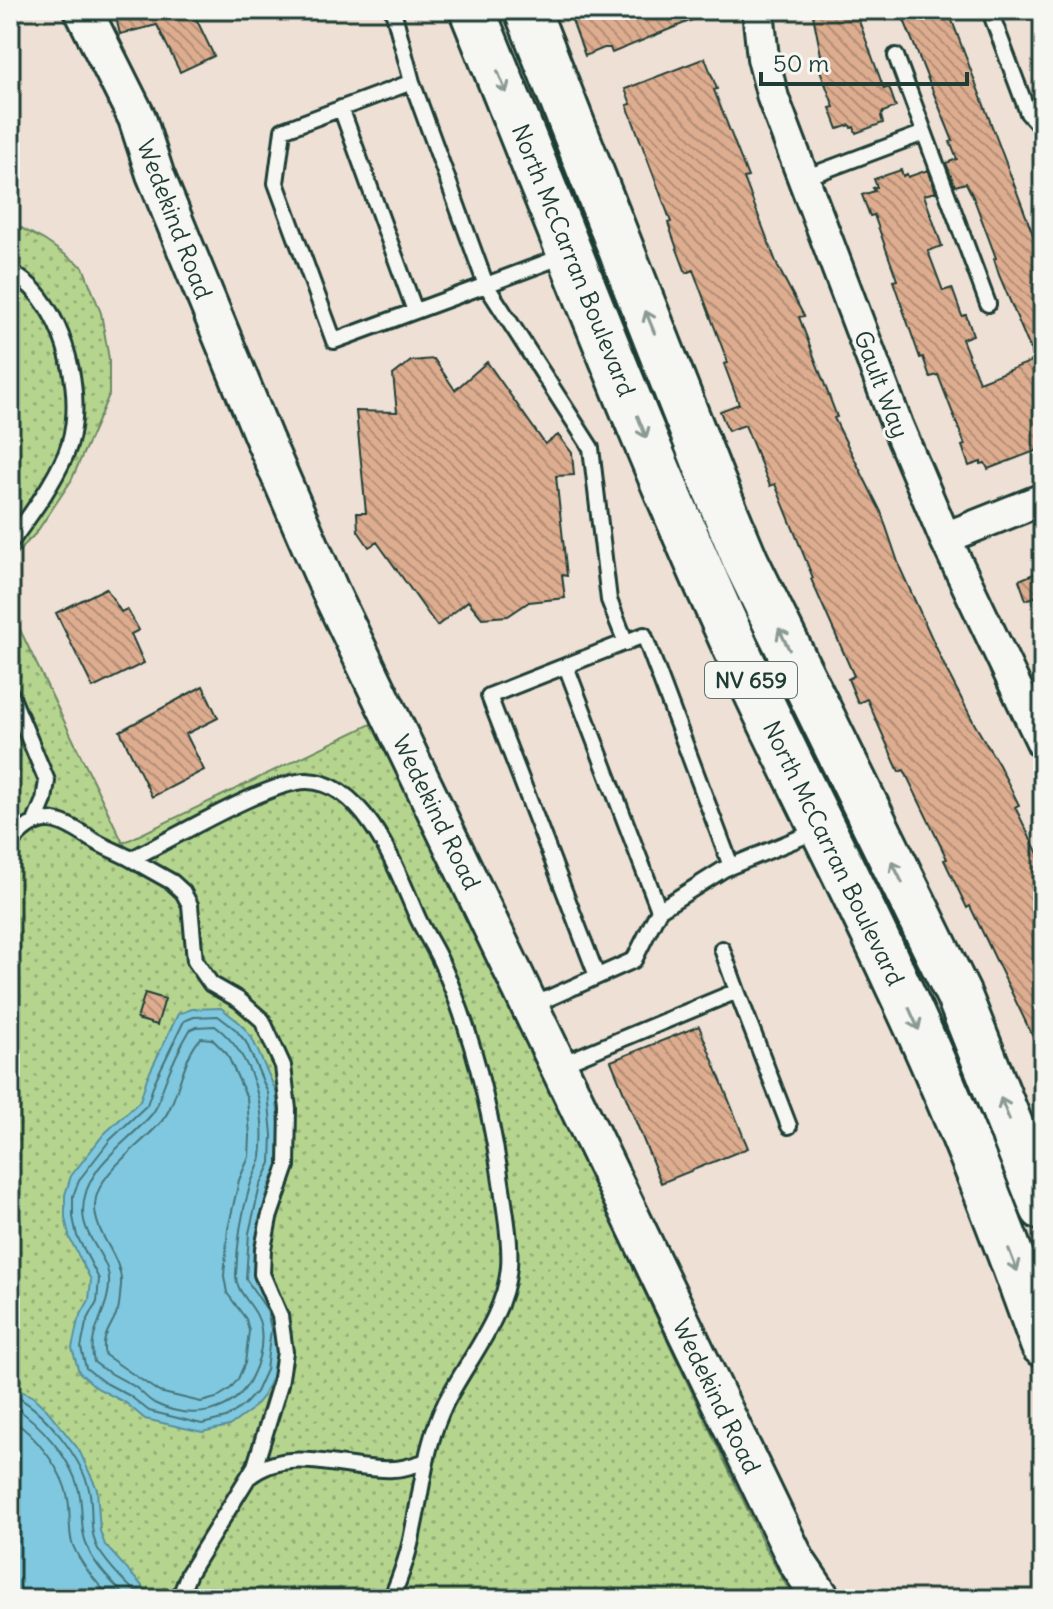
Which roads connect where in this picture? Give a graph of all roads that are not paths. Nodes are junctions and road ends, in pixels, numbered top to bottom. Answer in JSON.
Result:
{"nodes":[{"id":1,"x":83,"y":10,"type":"edge"},
{"id":2,"x":393,"y":10,"type":"edge"},
{"id":3,"x":472,"y":10,"type":"edge"},
{"id":4,"x":527,"y":10,"type":"edge"},
{"id":5,"x":758,"y":10,"type":"edge"},
{"id":6,"x":992,"y":10,"type":"edge"},
{"id":7,"x":896,"y":56,"type":"dead end"},
{"id":8,"x":412,"y":82,"type":"junction"},
{"id":9,"x":341,"y":108,"type":"junction"},
{"id":10,"x":1043,"y":130,"type":"edge"},
{"id":11,"x":924,"y":133,"type":"junction"},
{"id":12,"x":804,"y":178,"type":"junction"},
{"id":13,"x":571,"y":253,"type":"junction"},
{"id":14,"x":10,"y":271,"type":"edge"},
{"id":15,"x":486,"y":285,"type":"junction"},
{"id":16,"x":988,"y":304,"type":"dead end"},
{"id":17,"x":415,"y":311,"type":"junction"},
{"id":18,"x":1043,"y":499,"type":"edge"},
{"id":19,"x":945,"y":538,"type":"junction"},
{"id":20,"x":10,"y":543,"type":"edge"},
{"id":21,"x":626,"y":643,"type":"junction"},
{"id":22,"x":566,"y":666,"type":"junction"},
{"id":23,"x":10,"y":693,"type":"edge"},
{"id":24,"x":1043,"y":744,"type":"edge"},
{"id":25,"x":35,"y":822,"type":"junction"},
{"id":26,"x":823,"y":829,"type":"junction"},
{"id":27,"x":10,"y":844,"type":"edge"},
{"id":28,"x":131,"y":859,"type":"junction"},
{"id":29,"x":731,"y":866,"type":"junction"},
{"id":30,"x":659,"y":910,"type":"junction"},
{"id":31,"x":722,"y":949,"type":"dead end"},
{"id":32,"x":597,"y":976,"type":"junction"},
{"id":33,"x":737,"y":991,"type":"junction"},
{"id":34,"x":530,"y":1006,"type":"junction"},
{"id":35,"x":559,"y":1065,"type":"junction"},
{"id":36,"x":789,"y":1126,"type":"dead end"},
{"id":37,"x":1043,"y":1208,"type":"edge"},
{"id":38,"x":1043,"y":1344,"type":"edge"},
{"id":39,"x":424,"y":1462,"type":"junction"},
{"id":40,"x":248,"y":1478,"type":"junction"},
{"id":41,"x":179,"y":1599,"type":"edge"},
{"id":42,"x":391,"y":1599,"type":"edge"},
{"id":43,"x":822,"y":1599,"type":"edge"}],
"edges":[{"from":1,"to":34,"type":"street","name":"Wedekind Road"},
{"from":2,"to":8,"type":"lane"},
{"from":3,"to":13,"type":"main road","name":"North McCarran Boulevard","number":"NV 659","one_way":true},
{"from":37,"to":4,"type":"main road","name":"North McCarran Boulevard","number":"NV 659","one_way":true},
{"from":5,"to":12,"type":"street","name":"Gault Way"},
{"from":6,"to":10,"type":"lane"},
{"from":7,"to":11,"type":"lane"},
{"from":8,"to":9,"type":"lane"},
{"from":8,"to":15,"type":"lane"},
{"from":9,"to":17,"type":"lane"},
{"from":9,"to":17,"type":"lane"},
{"from":11,"to":12,"type":"lane"},
{"from":11,"to":16,"type":"lane"},
{"from":12,"to":19,"type":"street","name":"Gault Way"},
{"from":13,"to":15,"type":"lane"},
{"from":13,"to":26,"type":"main road","name":"North McCarran Boulevard","number":"NV 659","one_way":true},
{"from":14,"to":20,"type":"lane"},
{"from":15,"to":17,"type":"lane"},
{"from":15,"to":21,"type":"lane"},
{"from":18,"to":19,"type":"street"},
{"from":19,"to":24,"type":"street","name":"Gault Way"},
{"from":21,"to":22,"type":"lane"},
{"from":21,"to":29,"type":"lane"},
{"from":22,"to":30,"type":"lane"},
{"from":22,"to":32,"type":"lane"},
{"from":23,"to":25,"type":"lane"},
{"from":25,"to":27,"type":"lane"},
{"from":25,"to":28,"type":"lane"},
{"from":26,"to":29,"type":"lane"},
{"from":26,"to":38,"type":"main road","name":"North McCarran Boulevard","number":"NV 659","one_way":true},
{"from":28,"to":39,"type":"lane"},
{"from":28,"to":40,"type":"lane"},
{"from":29,"to":30,"type":"lane"},
{"from":30,"to":32,"type":"lane"},
{"from":31,"to":33,"type":"lane"},
{"from":32,"to":34,"type":"lane"},
{"from":33,"to":35,"type":"lane"},
{"from":33,"to":36,"type":"lane"},
{"from":34,"to":35,"type":"street","name":"Wedekind Road"},
{"from":35,"to":43,"type":"street","name":"Wedekind Road"},
{"from":39,"to":40,"type":"lane"},
{"from":39,"to":42,"type":"lane"},
{"from":40,"to":41,"type":"lane"}]}
